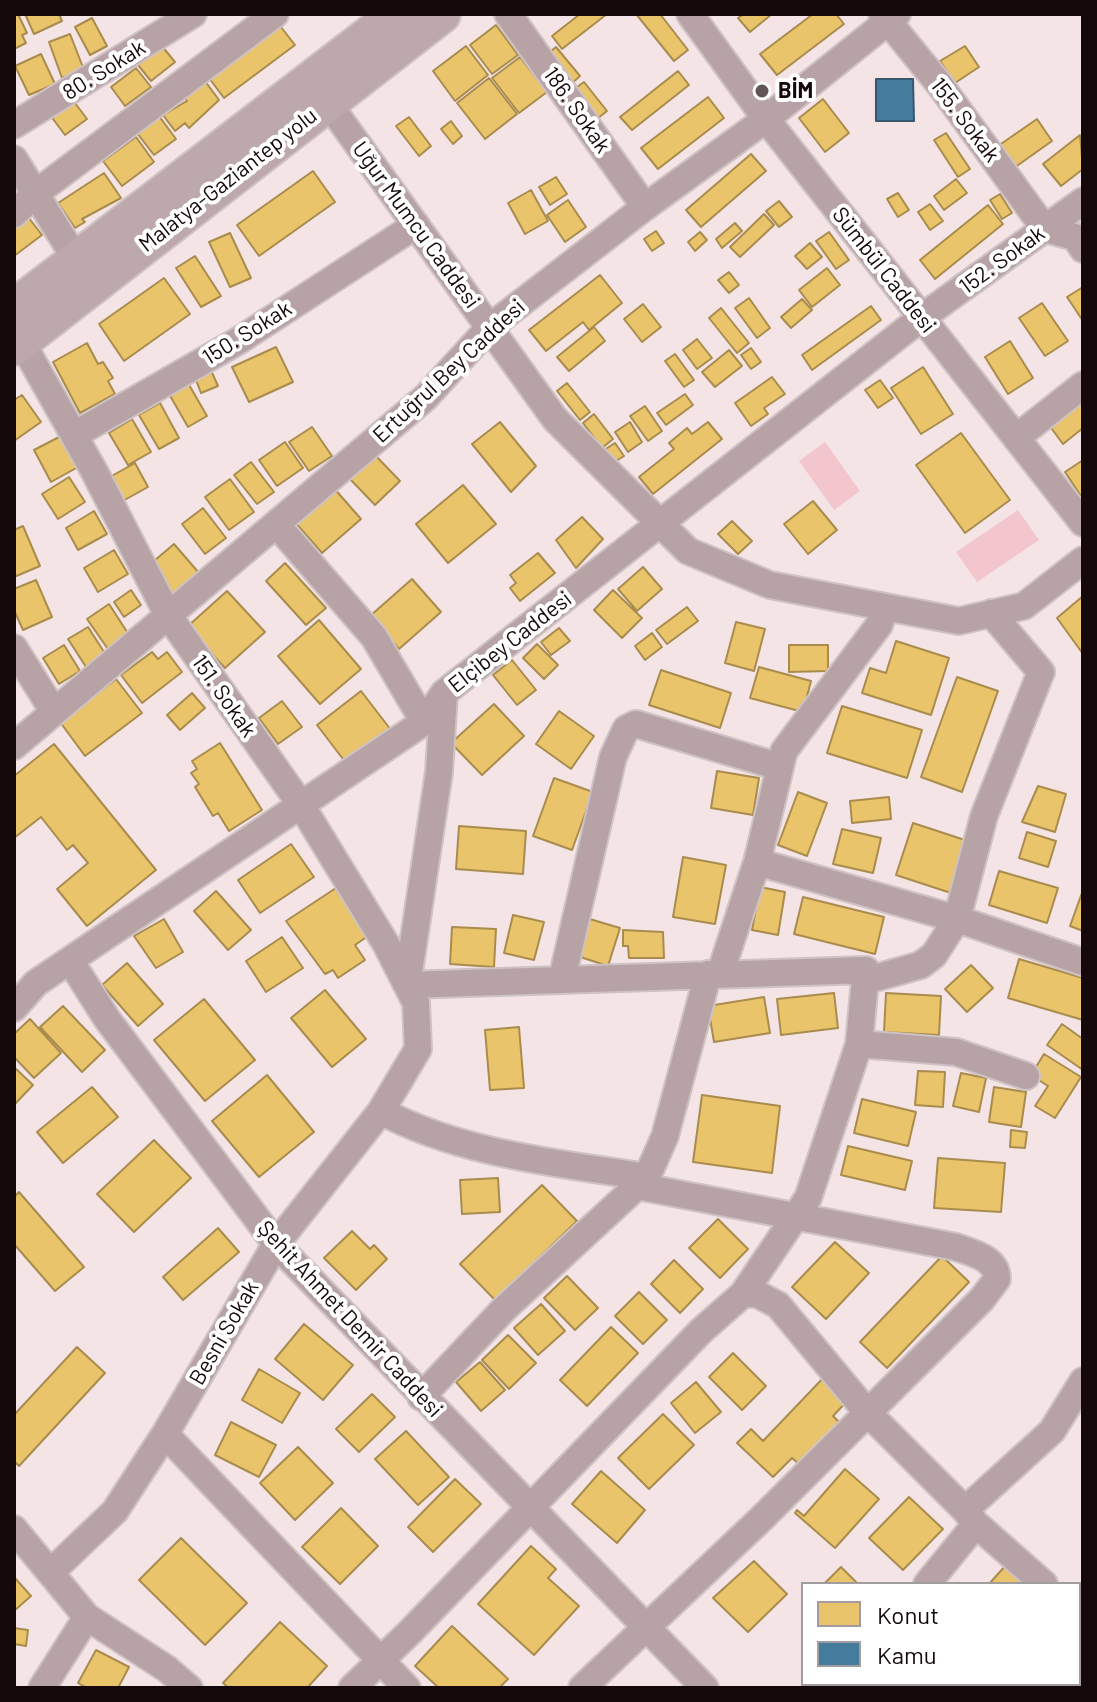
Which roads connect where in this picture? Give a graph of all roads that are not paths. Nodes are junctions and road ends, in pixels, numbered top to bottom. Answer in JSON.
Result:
{"nodes":[{"id":1,"x":193,"y":14,"type":"edge"},
{"id":2,"x":275,"y":14,"type":"edge"},
{"id":3,"x":398,"y":14,"type":"edge"},
{"id":4,"x":441,"y":14,"type":"edge"},
{"id":5,"x":508,"y":14,"type":"edge"},
{"id":6,"x":690,"y":14,"type":"edge"},
{"id":7,"x":889,"y":17,"type":"edge"},
{"id":8,"x":328,"y":103,"type":"junction"},
{"id":9,"x":766,"y":119,"type":"junction"},
{"id":10,"x":14,"y":125,"type":"edge"},
{"id":11,"x":14,"y":159,"type":"edge"},
{"id":12,"x":36,"y":193,"type":"junction"},
{"id":13,"x":1083,"y":201,"type":"edge"},
{"id":14,"x":645,"y":207,"type":"junction"},
{"id":15,"x":14,"y":214,"type":"edge"},
{"id":16,"x":416,"y":225,"type":"junction"},
{"id":17,"x":1045,"y":229,"type":"junction"},
{"id":18,"x":1083,"y":249,"type":"edge"},
{"id":19,"x":77,"y":261,"type":"junction"},
{"id":20,"x":921,"y":318,"type":"junction"},
{"id":21,"x":490,"y":327,"type":"junction"},
{"id":22,"x":16,"y":332,"type":"edge"},
{"id":23,"x":1083,"y":385,"type":"edge"},
{"id":24,"x":74,"y":435,"type":"junction"},
{"id":25,"x":1016,"y":438,"type":"junction"},
{"id":26,"x":660,"y":523,"type":"junction"},
{"id":27,"x":1083,"y":523,"type":"edge"},
{"id":28,"x":276,"y":524,"type":"junction"},
{"id":29,"x":1083,"y":560,"type":"edge"},
{"id":30,"x":885,"y":607,"type":"junction"},
{"id":31,"x":991,"y":613,"type":"junction"},
{"id":32,"x":168,"y":615,"type":"junction"},
{"id":33,"x":14,"y":648,"type":"edge"},
{"id":34,"x":444,"y":693,"type":"junction"},
{"id":35,"x":54,"y":712,"type":"junction"},
{"id":36,"x":424,"y":722,"type":"junction"},
{"id":37,"x":14,"y":746,"type":"edge"},
{"id":38,"x":777,"y":766,"type":"junction"},
{"id":39,"x":301,"y":805,"type":"junction"},
{"id":40,"x":757,"y":862,"type":"junction"},
{"id":41,"x":957,"y":919,"type":"junction"},
{"id":42,"x":71,"y":962,"type":"junction"},
{"id":43,"x":1083,"y":962,"type":"edge"},
{"id":44,"x":714,"y":974,"type":"junction"},
{"id":45,"x":861,"y":975,"type":"junction"},
{"id":46,"x":562,"y":979,"type":"junction"},
{"id":47,"x":407,"y":985,"type":"junction"},
{"id":48,"x":14,"y":1008,"type":"edge"},
{"id":49,"x":859,"y":1044,"type":"junction"},
{"id":50,"x":418,"y":1049,"type":"joint"},
{"id":51,"x":1026,"y":1076,"type":"dead end"},
{"id":52,"x":381,"y":1111,"type":"junction"},
{"id":53,"x":642,"y":1181,"type":"junction"},
{"id":54,"x":798,"y":1215,"type":"junction"},
{"id":55,"x":276,"y":1244,"type":"junction"},
{"id":56,"x":743,"y":1294,"type":"junction"},
{"id":57,"x":1083,"y":1381,"type":"edge"},
{"id":58,"x":421,"y":1397,"type":"junction"},
{"id":59,"x":867,"y":1412,"type":"junction"},
{"id":60,"x":165,"y":1434,"type":"junction"},
{"id":61,"x":531,"y":1508,"type":"junction"},
{"id":62,"x":970,"y":1517,"type":"junction"},
{"id":63,"x":14,"y":1529,"type":"edge"},
{"id":64,"x":51,"y":1572,"type":"junction"},
{"id":65,"x":928,"y":1582,"type":"edge"},
{"id":66,"x":1042,"y":1582,"type":"edge"},
{"id":67,"x":87,"y":1617,"type":"junction"},
{"id":68,"x":644,"y":1627,"type":"junction"},
{"id":69,"x":380,"y":1661,"type":"junction"},
{"id":70,"x":42,"y":1688,"type":"edge"},
{"id":71,"x":189,"y":1688,"type":"edge"},
{"id":72,"x":352,"y":1688,"type":"edge"},
{"id":73,"x":407,"y":1688,"type":"edge"},
{"id":74,"x":582,"y":1688,"type":"edge"},
{"id":75,"x":705,"y":1688,"type":"edge"}],
"edges":[{"from":1,"to":10,"type":"street","name":"80. Sokak"},
{"from":2,"to":12,"type":"street"},
{"from":3,"to":19,"type":"highway","name":"Malatya-Gaziantep yolu"},
{"from":4,"to":8,"type":"highway","name":"Malatya-Gaziantep yolu"},
{"from":5,"to":14,"type":"street","name":"186. Sokak"},
{"from":6,"to":9,"type":"street","name":"Sümbül Caddesi"},
{"from":7,"to":9,"type":"street","name":"Ertuğrul Bey Caddesi"},
{"from":7,"to":17,"type":"street","name":"155. Sokak"},
{"from":8,"to":16,"type":"street","name":"Uğur Mumcu Caddesi"},
{"from":8,"to":22,"type":"highway","name":"Malatya-Gaziantep yolu"},
{"from":9,"to":14,"type":"street","name":"Ertuğrul Bey Caddesi"},
{"from":9,"to":20,"type":"street","name":"Sümbül Caddesi"},
{"from":11,"to":12,"type":"street"},
{"from":12,"to":15,"type":"street"},
{"from":12,"to":19,"type":"street"},
{"from":13,"to":17,"type":"street","name":"152. Sokak"},
{"from":14,"to":21,"type":"street","name":"Ertuğrul Bey Caddesi"},
{"from":16,"to":21,"type":"street","name":"Uğur Mumcu Caddesi"},
{"from":16,"to":24,"type":"street","name":"150. Sokak"},
{"from":17,"to":18,"type":"street"},
{"from":17,"to":20,"type":"street","name":"152. Sokak"},
{"from":19,"to":22,"type":"highway","name":"Malatya-Gaziantep yolu"},
{"from":20,"to":25,"type":"street","name":"Sümbül Caddesi"},
{"from":20,"to":26,"type":"street","name":"Elçibey Caddesi"},
{"from":21,"to":26,"type":"street","name":"Uğur Mumcu Caddesi"},
{"from":21,"to":28,"type":"street","name":"Ertuğrul Bey Caddesi"},
{"from":22,"to":24,"type":"street","name":"151. Sokak"},
{"from":23,"to":25,"type":"street"},
{"from":24,"to":32,"type":"street","name":"151. Sokak"},
{"from":25,"to":27,"type":"street","name":"Sümbül Caddesi"},
{"from":26,"to":30,"type":"street","name":"Uğur Mumcu Caddesi"},
{"from":26,"to":34,"type":"street","name":"Elçibey Caddesi"},
{"from":28,"to":32,"type":"street","name":"Ertuğrul Bey Caddesi"},
{"from":28,"to":36,"type":"street"},
{"from":29,"to":31,"type":"street","name":"Uğur Mumcu Caddesi"},
{"from":30,"to":31,"type":"street","name":"Uğur Mumcu Caddesi"},
{"from":30,"to":38,"type":"street"},
{"from":31,"to":41,"type":"street"},
{"from":32,"to":35,"type":"street","name":"Ertuğrul Bey Caddesi"},
{"from":32,"to":39,"type":"street","name":"151. Sokak"},
{"from":33,"to":35,"type":"street"},
{"from":34,"to":36,"type":"street","name":"Elçibey Caddesi"},
{"from":34,"to":47,"type":"street"},
{"from":35,"to":37,"type":"street","name":"Ertuğrul Bey Caddesi"},
{"from":36,"to":39,"type":"street","name":"Elçibey Caddesi"},
{"from":38,"to":40,"type":"street"},
{"from":38,"to":46,"type":"street"},
{"from":39,"to":42,"type":"street","name":"Elçibey Caddesi"},
{"from":39,"to":47,"type":"street","name":"151. Sokak"},
{"from":40,"to":41,"type":"street"},
{"from":40,"to":44,"type":"street"},
{"from":41,"to":43,"type":"street"},
{"from":41,"to":45,"type":"street"},
{"from":42,"to":48,"type":"street","name":"Elçibey Caddesi"},
{"from":42,"to":55,"type":"street","name":"Şehit Ahmet Demir Caddesi"},
{"from":44,"to":45,"type":"street"},
{"from":44,"to":46,"type":"street"},
{"from":44,"to":53,"type":"street"},
{"from":45,"to":49,"type":"street"},
{"from":46,"to":47,"type":"street"},
{"from":47,"to":50,"type":"street","name":"151. Sokak"},
{"from":49,"to":51,"type":"street"},
{"from":49,"to":54,"type":"street"},
{"from":50,"to":52,"type":"street","name":"Besni Sokak"},
{"from":52,"to":53,"type":"street"},
{"from":52,"to":55,"type":"street","name":"Besni Sokak"},
{"from":53,"to":54,"type":"street"},
{"from":53,"to":58,"type":"street"},
{"from":54,"to":56,"type":"street"},
{"from":54,"to":59,"type":"street"},
{"from":55,"to":58,"type":"street","name":"Şehit Ahmet Demir Caddesi"},
{"from":55,"to":60,"type":"street","name":"Besni Sokak"},
{"from":56,"to":59,"type":"street"},
{"from":56,"to":61,"type":"street"},
{"from":57,"to":62,"type":"street"},
{"from":58,"to":61,"type":"street","name":"Şehit Ahmet Demir Caddesi"},
{"from":59,"to":62,"type":"street"},
{"from":59,"to":68,"type":"street"},
{"from":60,"to":64,"type":"street","name":"Besni Sokak"},
{"from":60,"to":69,"type":"street"},
{"from":61,"to":68,"type":"street","name":"Şehit Ahmet Demir Caddesi"},
{"from":61,"to":69,"type":"street"},
{"from":62,"to":65,"type":"street"},
{"from":62,"to":66,"type":"street"},
{"from":63,"to":64,"type":"street"},
{"from":64,"to":67,"type":"street"},
{"from":67,"to":70,"type":"street"},
{"from":67,"to":71,"type":"street"},
{"from":68,"to":74,"type":"street"},
{"from":68,"to":75,"type":"street","name":"Şehit Ahmet Demir Caddesi"},
{"from":69,"to":72,"type":"street"},
{"from":69,"to":73,"type":"street"}]}
